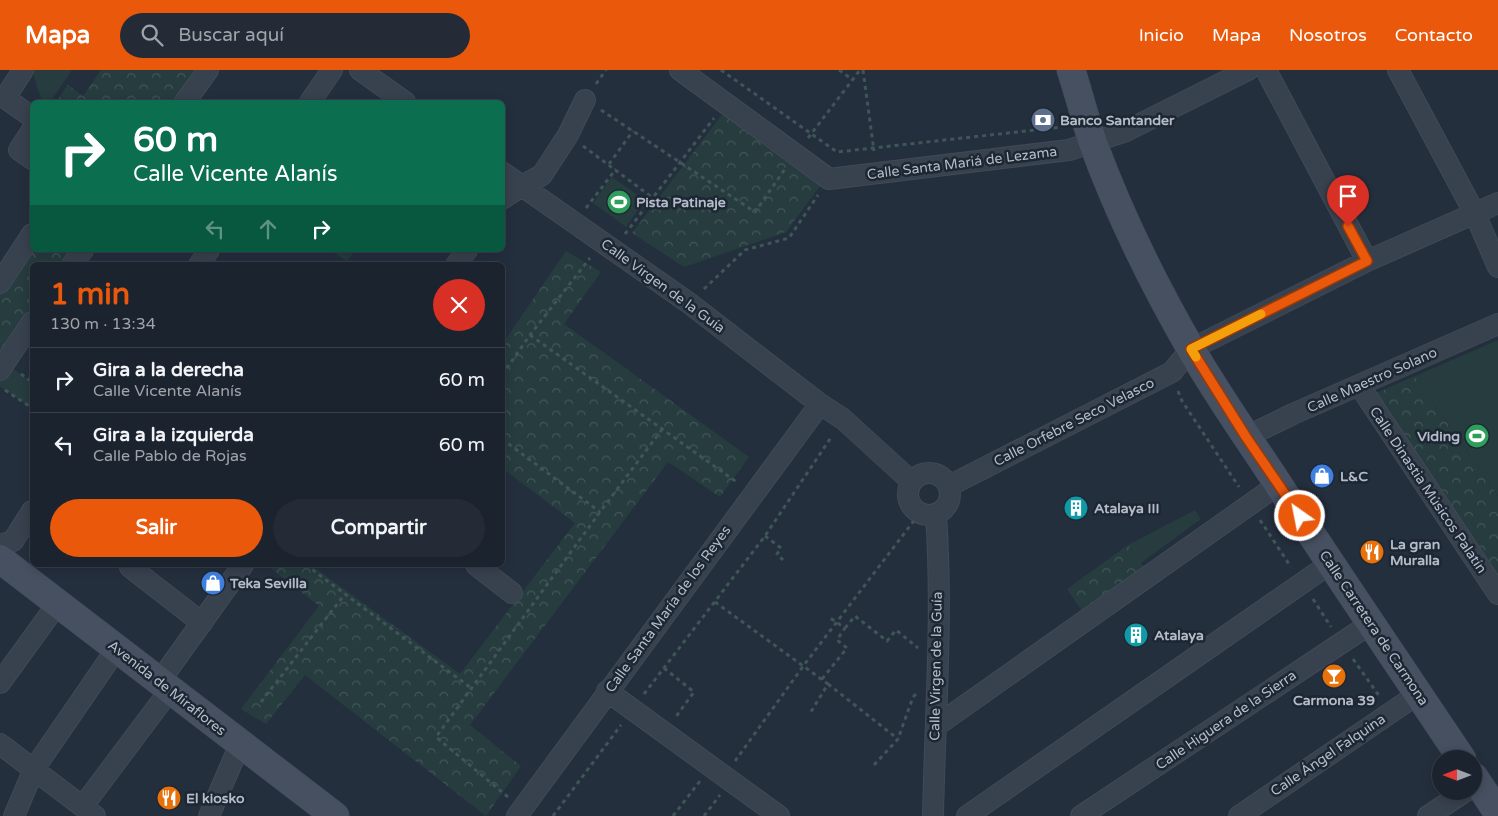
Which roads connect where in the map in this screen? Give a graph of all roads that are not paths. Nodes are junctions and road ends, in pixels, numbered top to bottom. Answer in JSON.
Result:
{"nodes":[{"id":1,"x":208,"y":70,"type":"edge"},
{"id":2,"x":332,"y":70,"type":"edge"},
{"id":3,"x":360,"y":70,"type":"edge"},
{"id":4,"x":680,"y":70,"type":"edge"},
{"id":5,"x":1072,"y":70,"type":"edge"},
{"id":6,"x":1248,"y":70,"type":"edge"},
{"id":7,"x":1266,"y":70,"type":"edge"},
{"id":8,"x":1398,"y":70,"type":"edge"},
{"id":9,"x":22,"y":71,"type":"edge"},
{"id":10,"x":186,"y":100,"type":"edge"},
{"id":11,"x":311,"y":100,"type":"edge"},
{"id":12,"x":402,"y":100,"type":"edge"},
{"id":13,"x":585,"y":100,"type":"road end"},
{"id":14,"x":30,"y":116,"type":"edge"},
{"id":15,"x":30,"y":133,"type":"edge"},
{"id":16,"x":1093,"y":142,"type":"junction"},
{"id":17,"x":30,"y":158,"type":"edge"},
{"id":18,"x":505,"y":174,"type":"edge"},
{"id":19,"x":522,"y":186,"type":"junction"},
{"id":20,"x":505,"y":197,"type":"edge"},
{"id":21,"x":1498,"y":204,"type":"edge"},
{"id":22,"x":1475,"y":214,"type":"junction"},
{"id":23,"x":30,"y":237,"type":"edge"},
{"id":24,"x":1367,"y":261,"type":"junction"},
{"id":25,"x":1498,"y":267,"type":"edge"},
{"id":26,"x":0,"y":283,"type":"edge"},
{"id":27,"x":1498,"y":324,"type":"edge"},
{"id":28,"x":30,"y":325,"type":"edge"},
{"id":29,"x":1191,"y":349,"type":"junction"},
{"id":30,"x":0,"y":370,"type":"edge"},
{"id":31,"x":1359,"y":385,"type":"junction"},
{"id":32,"x":820,"y":404,"type":"junction"},
{"id":33,"x":1246,"y":437,"type":"junction"},
{"id":34,"x":912,"y":482,"type":"junction"},
{"id":35,"x":1279,"y":484,"type":"junction"},
{"id":36,"x":949,"y":486,"type":"junction"},
{"id":37,"x":927,"y":514,"type":"junction"},
{"id":38,"x":30,"y":515,"type":"edge"},
{"id":39,"x":0,"y":545,"type":"edge"},
{"id":40,"x":0,"y":559,"type":"edge"},
{"id":41,"x":1331,"y":563,"type":"junction"},
{"id":42,"x":130,"y":567,"type":"edge"},
{"id":43,"x":242,"y":567,"type":"edge"},
{"id":44,"x":479,"y":567,"type":"edge"},
{"id":45,"x":512,"y":593,"type":"dead end"},
{"id":46,"x":1498,"y":594,"type":"edge"},
{"id":47,"x":58,"y":603,"type":"junction"},
{"id":48,"x":202,"y":623,"type":"junction"},
{"id":49,"x":1370,"y":624,"type":"junction"},
{"id":50,"x":117,"y":648,"type":"junction"},
{"id":51,"x":0,"y":683,"type":"edge"},
{"id":52,"x":165,"y":686,"type":"junction"},
{"id":53,"x":607,"y":691,"type":"junction"},
{"id":54,"x":1418,"y":694,"type":"junction"},
{"id":55,"x":936,"y":726,"type":"junction"},
{"id":56,"x":0,"y":744,"type":"edge"},
{"id":57,"x":240,"y":744,"type":"junction"},
{"id":58,"x":1456,"y":750,"type":"edge"},
{"id":59,"x":34,"y":769,"type":"junction"},
{"id":60,"x":1482,"y":794,"type":"edge"},
{"id":61,"x":1450,"y":800,"type":"edge"},
{"id":62,"x":89,"y":811,"type":"edge"},
{"id":63,"x":520,"y":812,"type":"edge"},
{"id":64,"x":1498,"y":813,"type":"edge"},
{"id":65,"x":14,"y":816,"type":"edge"},
{"id":66,"x":209,"y":816,"type":"edge"},
{"id":67,"x":336,"y":816,"type":"edge"},
{"id":68,"x":779,"y":816,"type":"edge"},
{"id":69,"x":933,"y":816,"type":"edge"},
{"id":70,"x":967,"y":816,"type":"edge"},
{"id":71,"x":1082,"y":816,"type":"edge"},
{"id":72,"x":1239,"y":816,"type":"edge"},
{"id":73,"x":1428,"y":816,"type":"edge"}],
"edges":[{"from":1,"to":10,"type":"street"},
{"from":2,"to":11,"type":"street"},
{"from":3,"to":12,"type":"street"},
{"from":4,"to":16,"type":"street","name":"Calle Santa Mariá de Lezama"},
{"from":5,"to":16,"type":"main road","name":"Calle Carretera de Carmona"},
{"from":6,"to":16,"type":"street","name":"Calle Santa Mariá de Lezama"},
{"from":7,"to":24,"type":"street"},
{"from":8,"to":22,"type":"street"},
{"from":9,"to":14,"type":"street"},
{"from":13,"to":19,"type":"street"},
{"from":15,"to":17,"type":"street"},
{"from":16,"to":29,"type":"main road","name":"Calle Carretera de Carmona"},
{"from":18,"to":19,"type":"street","name":"Calle Virgen de la Guía"},
{"from":19,"to":20,"type":"street"},
{"from":19,"to":32,"type":"street","name":"Calle Virgen de la Guía"},
{"from":21,"to":22,"type":"street"},
{"from":22,"to":24,"type":"street"},
{"from":22,"to":25,"type":"street"},
{"from":23,"to":26,"type":"street"},
{"from":24,"to":29,"type":"street"},
{"from":27,"to":31,"type":"street","name":"Calle Maestro Solano"},
{"from":28,"to":30,"type":"street"},
{"from":29,"to":33,"type":"main road","name":"Calle Carretera de Carmona"},
{"from":29,"to":36,"type":"street","name":"Calle Orfebre Seco Velasco"},
{"from":31,"to":33,"type":"street","name":"Calle Maestro Solano"},
{"from":31,"to":46,"type":"street","name":"Calle Dinastia Músicos Palatín"},
{"from":32,"to":34,"type":"street","name":"Calle Virgen de la Guía"},
{"from":32,"to":53,"type":"street","name":"Calle Santa María de los Reyes"},
{"from":33,"to":35,"type":"main road","name":"Calle Carretera de Carmona"},
{"from":34,"to":36,"type":"street"},
{"from":34,"to":37,"type":"street"},
{"from":35,"to":41,"type":"main road","name":"Calle Carretera de Carmona"},
{"from":35,"to":55,"type":"street"},
{"from":36,"to":37,"type":"street"},
{"from":37,"to":55,"type":"street","name":"Calle Virgen de la Guía"},
{"from":38,"to":39,"type":"street"},
{"from":40,"to":47,"type":"main road","name":"Avenida de Miraflores"},
{"from":41,"to":49,"type":"main road","name":"Calle Carretera de Carmona"},
{"from":41,"to":70,"type":"street"},
{"from":42,"to":48,"type":"street"},
{"from":43,"to":48,"type":"street"},
{"from":44,"to":45,"type":"street"},
{"from":47,"to":50,"type":"main road","name":"Avenida de Miraflores"},
{"from":47,"to":51,"type":"street"},
{"from":48,"to":52,"type":"street"},
{"from":49,"to":54,"type":"main road","name":"Calle Carretera de Carmona"},
{"from":49,"to":71,"type":"street","name":"Calle Higuera de la Sierra"},
{"from":50,"to":52,"type":"main road","name":"Avenida de Miraflores"},
{"from":50,"to":59,"type":"street"},
{"from":52,"to":57,"type":"main road","name":"Avenida de Miraflores"},
{"from":52,"to":62,"type":"street"},
{"from":53,"to":63,"type":"street","name":"Calle Santa María de los Reyes"},
{"from":53,"to":68,"type":"street"},
{"from":54,"to":58,"type":"main road","name":"Calle Carretera de Carmona"},
{"from":54,"to":72,"type":"street","name":"Calle Ángel Falquina"},
{"from":55,"to":69,"type":"street","name":"Calle Virgen de la Guía"},
{"from":56,"to":59,"type":"street"},
{"from":57,"to":66,"type":"street"},
{"from":57,"to":67,"type":"main road","name":"Avenida de Miraflores"},
{"from":59,"to":62,"type":"street"},
{"from":59,"to":65,"type":"street"},
{"from":60,"to":64,"type":"main road"},
{"from":61,"to":73,"type":"street"}]}
